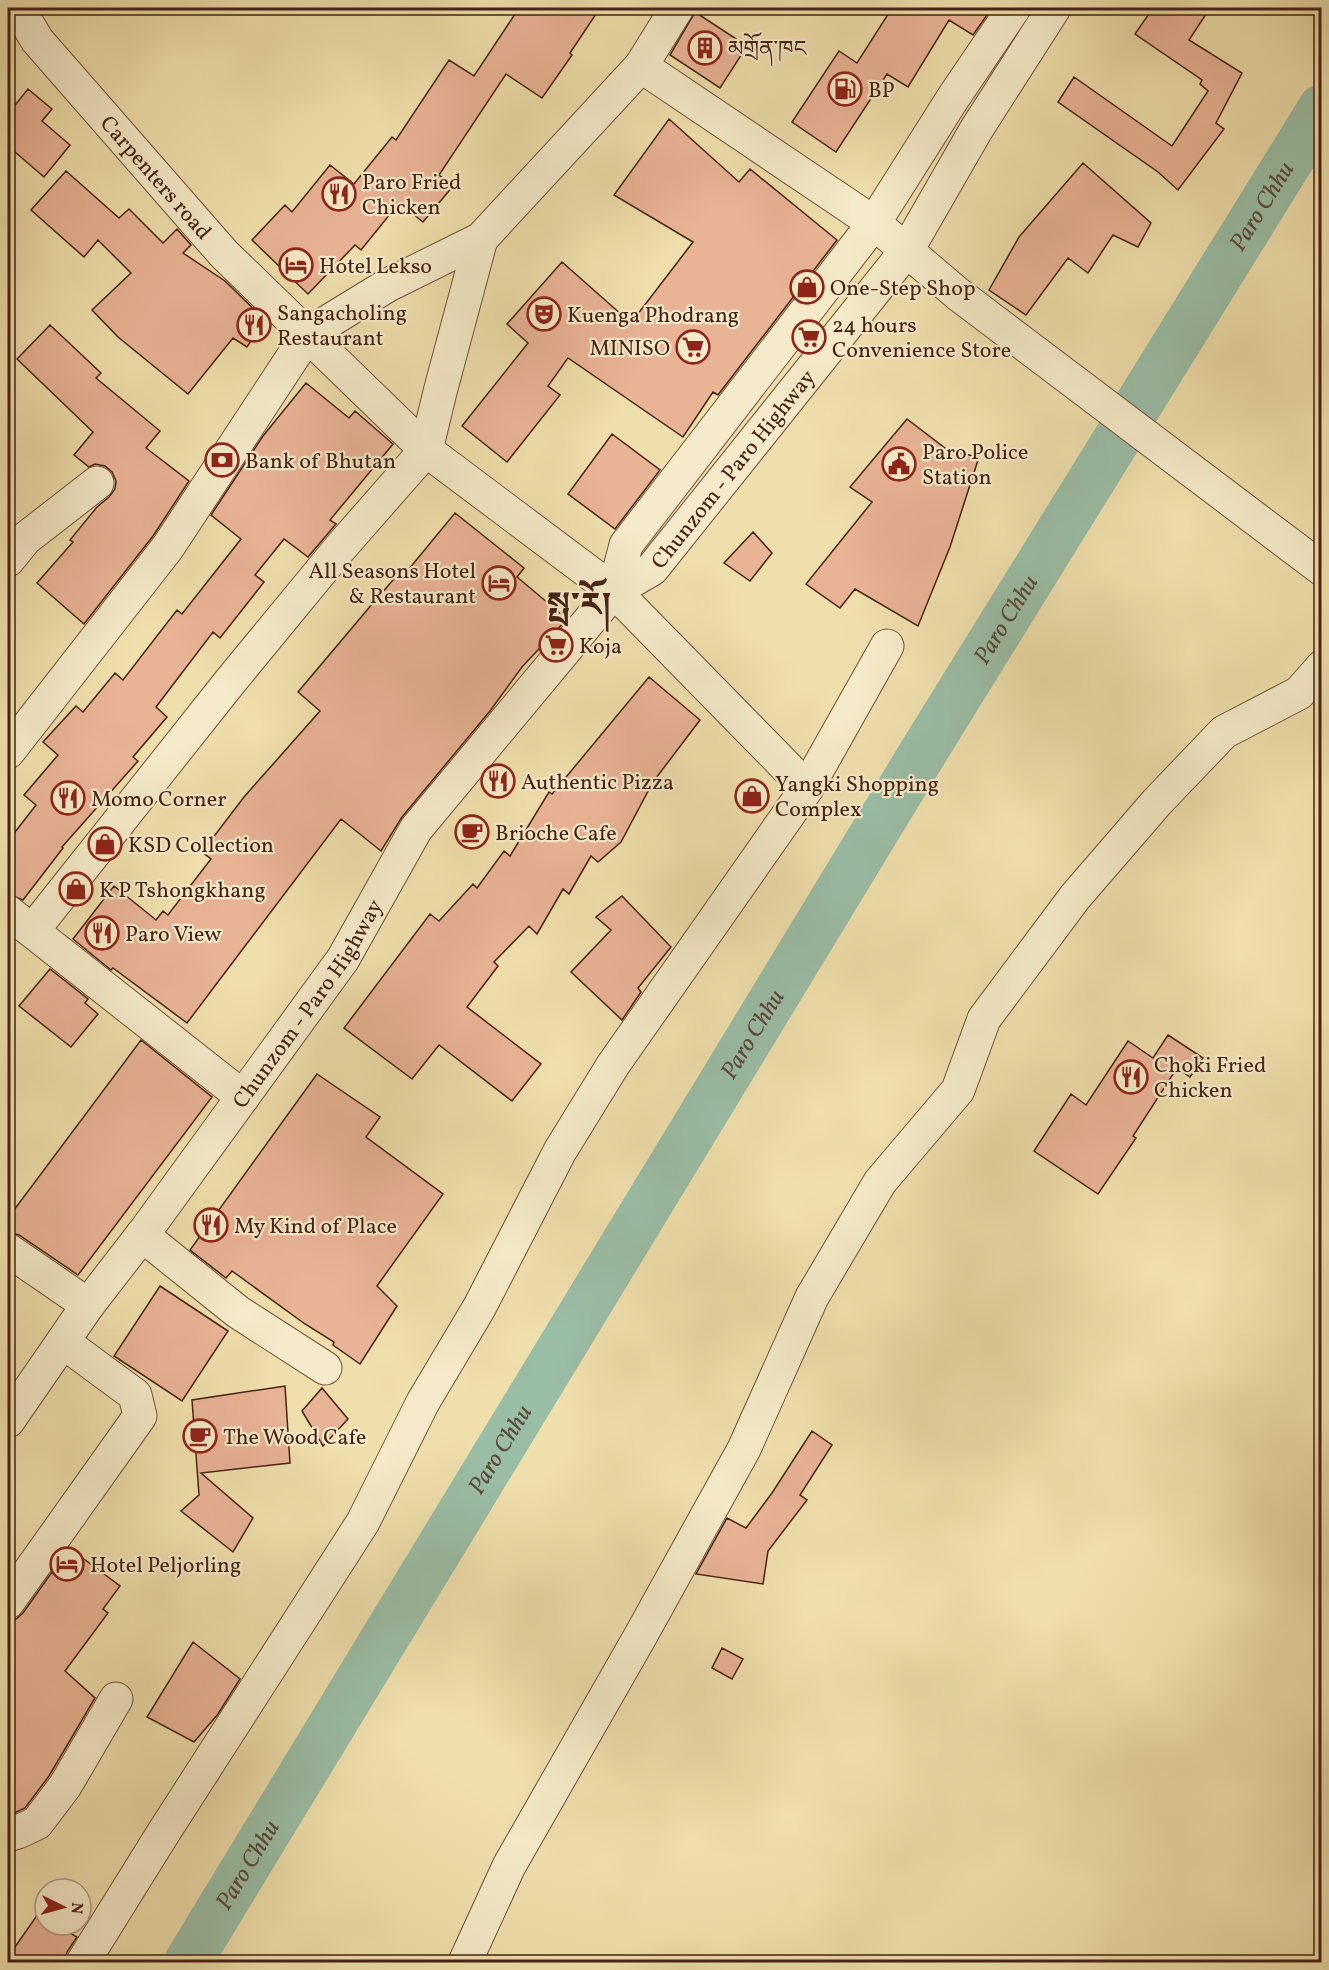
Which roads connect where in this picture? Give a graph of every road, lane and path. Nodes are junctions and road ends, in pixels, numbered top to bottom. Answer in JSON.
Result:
{"nodes":[{"id":1,"x":18,"y":8,"type":"edge"},
{"id":2,"x":677,"y":8,"type":"edge"},
{"id":3,"x":1014,"y":8,"type":"edge"},
{"id":4,"x":1054,"y":8,"type":"edge"},
{"id":5,"x":641,"y":66,"type":"junction"},
{"id":6,"x":874,"y":223,"type":"junction"},
{"id":7,"x":481,"y":239,"type":"junction"},
{"id":8,"x":907,"y":250,"type":"junction"},
{"id":9,"x":308,"y":334,"type":"junction"},
{"id":10,"x":426,"y":450,"type":"junction"},
{"id":11,"x":97,"y":483,"type":"dead end"},
{"id":12,"x":8,"y":560,"type":"edge"},
{"id":13,"x":1322,"y":569,"type":"edge"},
{"id":14,"x":614,"y":591,"type":"junction"},
{"id":15,"x":887,"y":646,"type":"dead end"},
{"id":16,"x":1322,"y":668,"type":"edge"},
{"id":17,"x":8,"y":753,"type":"edge"},
{"id":18,"x":807,"y":788,"type":"junction"},
{"id":19,"x":20,"y":921,"type":"edge"},
{"id":20,"x":243,"y":1096,"type":"junction"},
{"id":21,"x":142,"y":1235,"type":"junction"},
{"id":22,"x":8,"y":1250,"type":"edge"},
{"id":23,"x":88,"y":1305,"type":"junction"},
{"id":24,"x":63,"y":1342,"type":"junction"},
{"id":25,"x":325,"y":1368,"type":"dead end"},
{"id":26,"x":8,"y":1421,"type":"edge"},
{"id":27,"x":8,"y":1602,"type":"edge"},
{"id":28,"x":116,"y":1700,"type":"dead end"},
{"id":29,"x":8,"y":1835,"type":"edge"},
{"id":30,"x":83,"y":1962,"type":"edge"},
{"id":31,"x":465,"y":1962,"type":"edge"}],
"edges":[{"from":1,"to":9,"type":"street","name":"Carpenters road"},
{"from":2,"to":5,"type":"street"},
{"from":3,"to":6,"type":"street","name":"Chunzom - Paro Highway"},
{"from":4,"to":8,"type":"street","name":"Chunzom - Paro Highway"},
{"from":5,"to":6,"type":"street"},
{"from":5,"to":7,"type":"street"},
{"from":6,"to":8,"type":"street"},
{"from":6,"to":14,"type":"street","name":"Chunzom - Paro Highway"},
{"from":7,"to":9,"type":"street"},
{"from":7,"to":10,"type":"street"},
{"from":8,"to":13,"type":"street"},
{"from":8,"to":14,"type":"street","name":"Chunzom - Paro Highway"},
{"from":9,"to":10,"type":"street","name":"Carpenters road"},
{"from":9,"to":17,"type":"street"},
{"from":10,"to":14,"type":"street","name":"Carpenters road"},
{"from":10,"to":19,"type":"street"},
{"from":11,"to":12,"type":"street"},
{"from":14,"to":18,"type":"street","name":"Carpenters road"},
{"from":14,"to":20,"type":"street","name":"Chunzom - Paro Highway"},
{"from":15,"to":18,"type":"street"},
{"from":16,"to":31,"type":"street"},
{"from":18,"to":30,"type":"street"},
{"from":19,"to":20,"type":"street"},
{"from":20,"to":21,"type":"street","name":"Chunzom - Paro Highway"},
{"from":21,"to":23,"type":"street","name":"Chunzom - Paro Highway"},
{"from":21,"to":25,"type":"street"},
{"from":22,"to":23,"type":"street"},
{"from":23,"to":24,"type":"street","name":"Chunzom - Paro Highway"},
{"from":24,"to":26,"type":"street","name":"Chunzom - Paro Highway"},
{"from":24,"to":27,"type":"street"},
{"from":28,"to":29,"type":"street"}]}
